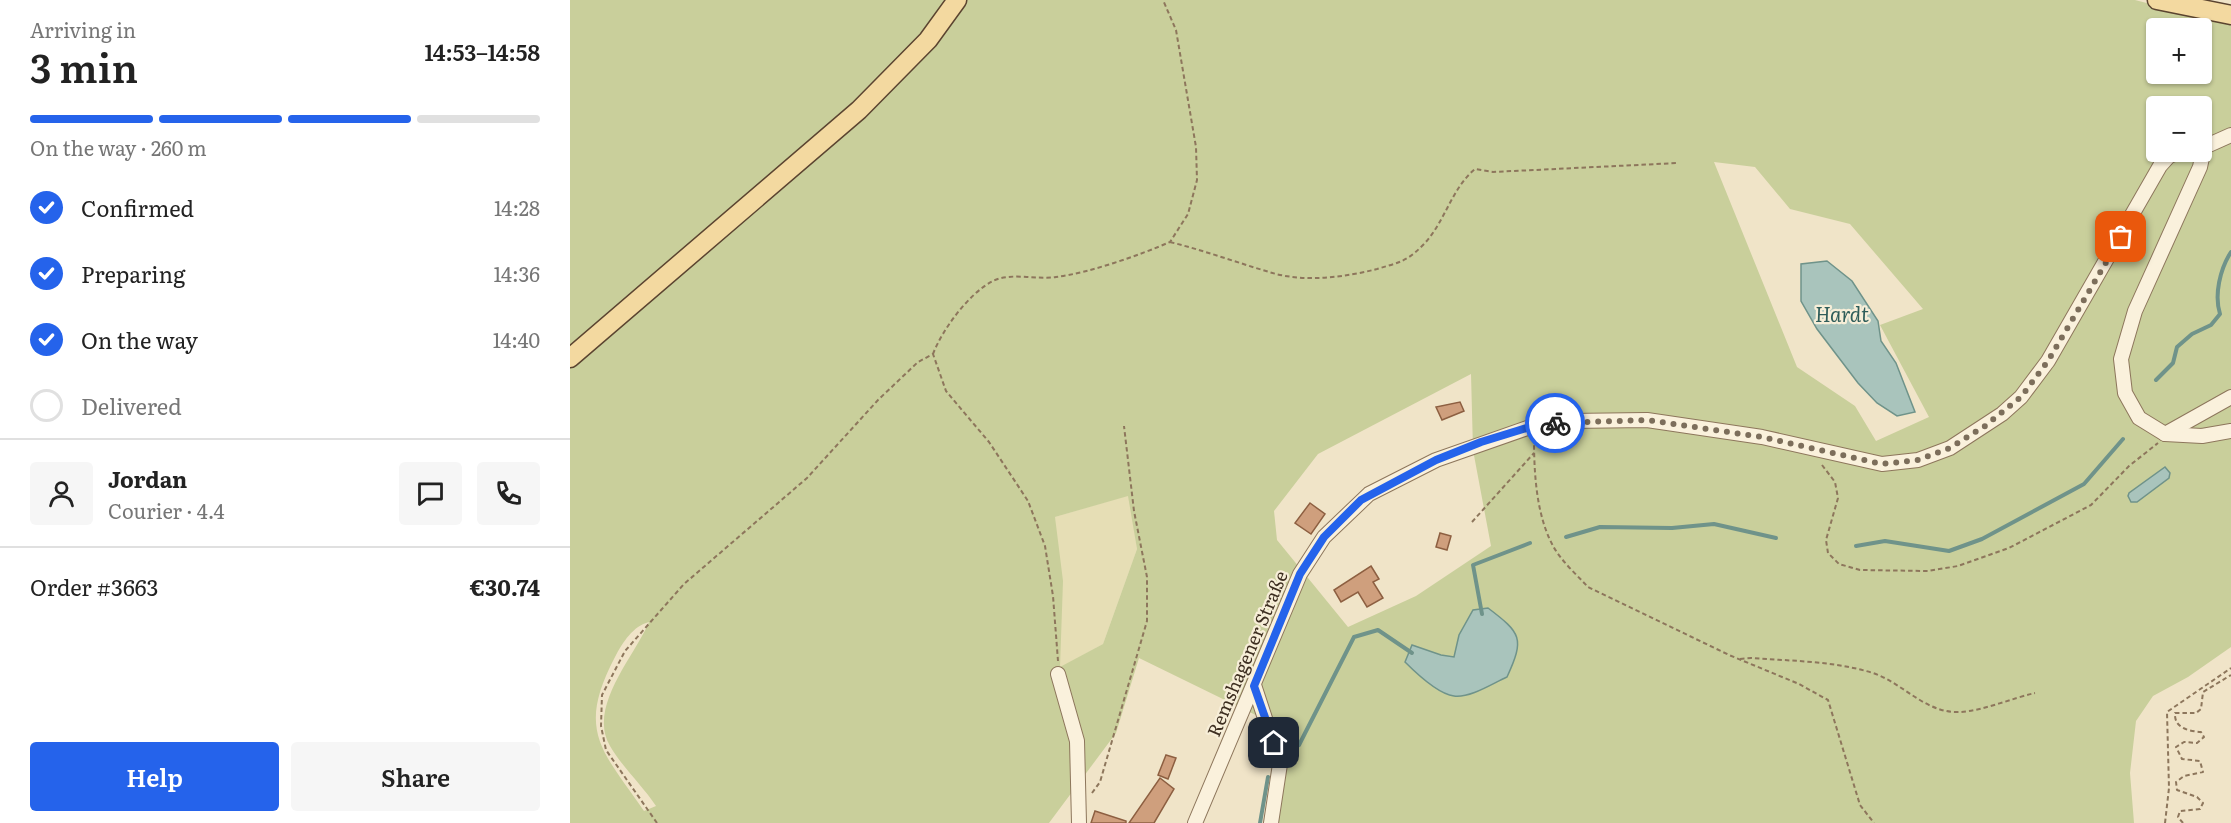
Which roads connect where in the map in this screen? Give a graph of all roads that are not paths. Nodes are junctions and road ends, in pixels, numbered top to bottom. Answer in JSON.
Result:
{"nodes":[{"id":1,"x":957,"y":0,"type":"edge"},
{"id":2,"x":2157,"y":0,"type":"edge"},
{"id":3,"x":2226,"y":15,"type":"edge"},
{"id":4,"x":2231,"y":135,"type":"edge"},
{"id":5,"x":2212,"y":144,"type":"edge"},
{"id":6,"x":2164,"y":162,"type":"edge"},
{"id":7,"x":2201,"y":162,"type":"edge"},
{"id":8,"x":570,"y":358,"type":"edge"},
{"id":9,"x":2231,"y":397,"type":"edge"},
{"id":10,"x":2231,"y":431,"type":"edge"},
{"id":11,"x":2165,"y":434,"type":"junction"},
{"id":12,"x":1058,"y":674,"type":"road end"},
{"id":13,"x":1254,"y":686,"type":"junction"},
{"id":14,"x":1079,"y":823,"type":"edge"},
{"id":15,"x":1195,"y":823,"type":"edge"},
{"id":16,"x":1271,"y":823,"type":"edge"}],
"edges":[{"from":1,"to":8,"type":"main road"},
{"from":2,"to":3,"type":"main road"},
{"from":4,"to":5,"type":"street"},
{"from":6,"to":13,"type":"street","name":"Remshagener Straße"},
{"from":7,"to":11,"type":"street"},
{"from":9,"to":11,"type":"street"},
{"from":10,"to":11,"type":"street"},
{"from":12,"to":14,"type":"street"},
{"from":13,"to":15,"type":"street","name":"Remshagener Straße"},
{"from":13,"to":16,"type":"street"}]}
